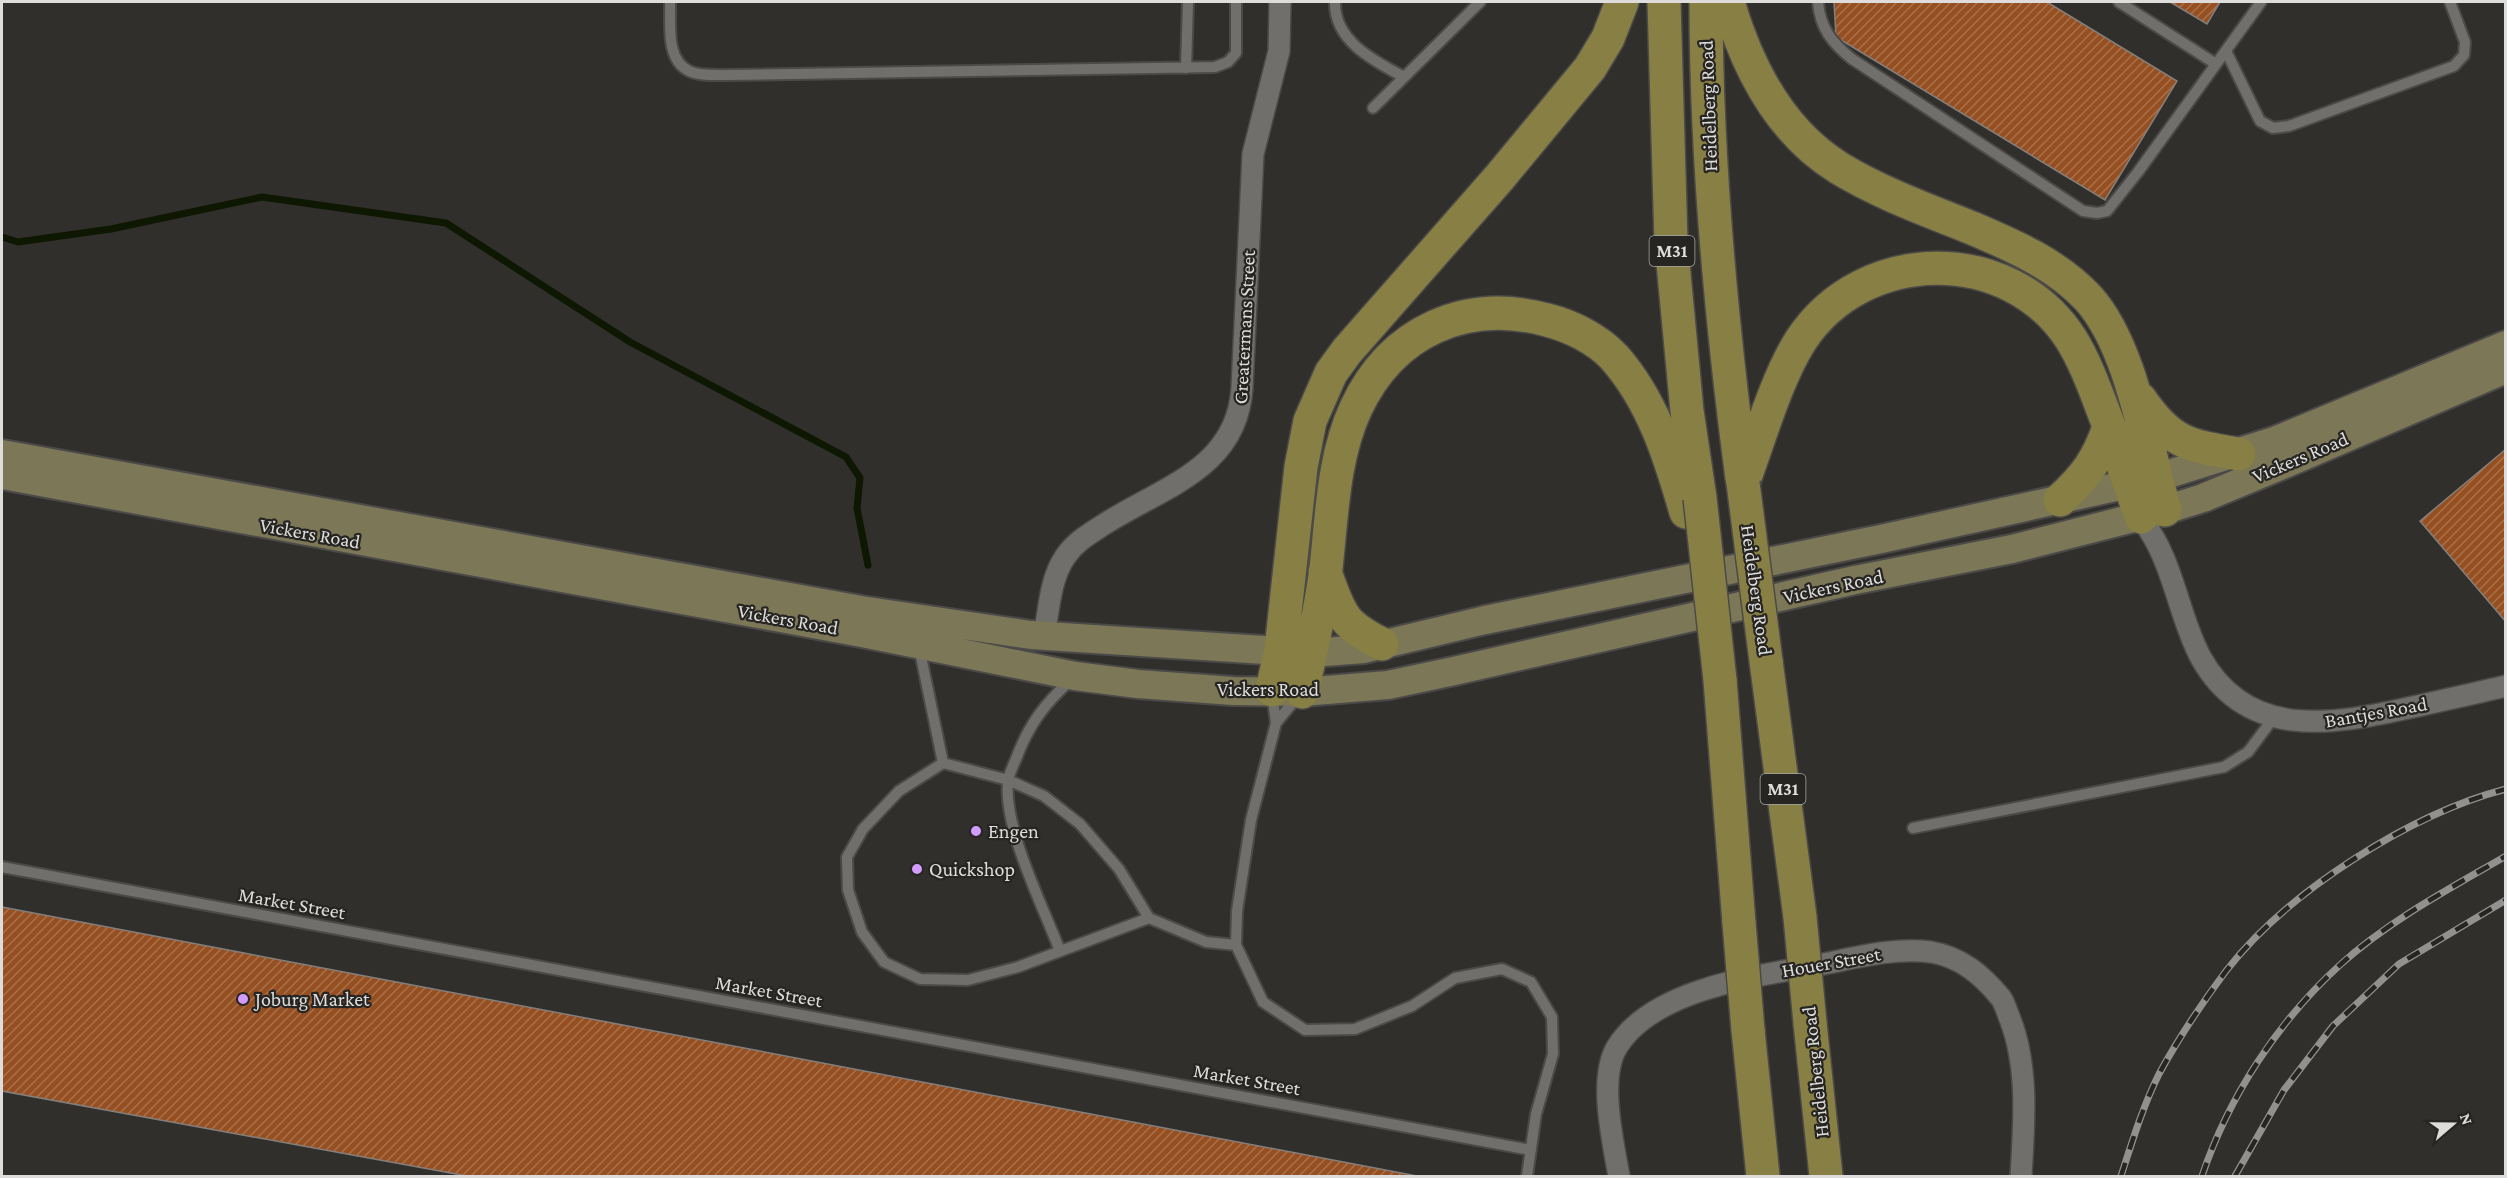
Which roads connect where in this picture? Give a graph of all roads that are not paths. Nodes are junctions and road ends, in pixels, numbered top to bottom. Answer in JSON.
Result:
{"nodes":[{"id":1,"x":670,"y":2,"type":"edge"},
{"id":2,"x":1188,"y":2,"type":"edge"},
{"id":3,"x":1236,"y":2,"type":"edge"},
{"id":4,"x":1280,"y":2,"type":"edge"},
{"id":5,"x":1335,"y":2,"type":"edge"},
{"id":6,"x":1480,"y":2,"type":"edge"},
{"id":7,"x":1622,"y":2,"type":"edge"},
{"id":8,"x":1664,"y":2,"type":"edge"},
{"id":9,"x":1706,"y":2,"type":"edge"},
{"id":10,"x":1728,"y":2,"type":"edge"},
{"id":11,"x":1818,"y":2,"type":"edge"},
{"id":12,"x":2119,"y":2,"type":"edge"},
{"id":13,"x":2261,"y":2,"type":"edge"},
{"id":14,"x":2450,"y":2,"type":"edge"},
{"id":15,"x":2226,"y":51,"type":"junction"},
{"id":16,"x":2216,"y":64,"type":"junction"},
{"id":17,"x":1186,"y":68,"type":"junction"},
{"id":18,"x":1404,"y":77,"type":"junction"},
{"id":19,"x":1373,"y":108,"type":"dead end"},
{"id":20,"x":2505,"y":345,"type":"edge"},
{"id":21,"x":2505,"y":369,"type":"edge"},
{"id":22,"x":2132,"y":388,"type":"junction"},
{"id":23,"x":2109,"y":427,"type":"junction"},
{"id":24,"x":2,"y":454,"type":"edge"},
{"id":25,"x":2239,"y":454,"type":"junction"},
{"id":26,"x":2,"y":476,"type":"edge"},
{"id":27,"x":2143,"y":481,"type":"junction"},
{"id":28,"x":1743,"y":483,"type":"junction"},
{"id":29,"x":2060,"y":500,"type":"junction"},
{"id":30,"x":1693,"y":505,"type":"junction"},
{"id":31,"x":2153,"y":513,"type":"junction"},
{"id":32,"x":1325,"y":572,"type":"junction"},
{"id":33,"x":1044,"y":636,"type":"junction"},
{"id":34,"x":1383,"y":644,"type":"junction"},
{"id":35,"x":918,"y":646,"type":"junction"},
{"id":36,"x":1296,"y":651,"type":"junction"},
{"id":37,"x":1075,"y":676,"type":"junction"},
{"id":38,"x":2505,"y":686,"type":"edge"},
{"id":39,"x":1287,"y":691,"type":"junction"},
{"id":40,"x":2275,"y":716,"type":"junction"},
{"id":41,"x":1276,"y":723,"type":"junction"},
{"id":42,"x":943,"y":763,"type":"junction"},
{"id":43,"x":1008,"y":780,"type":"junction"},
{"id":44,"x":1913,"y":828,"type":"dead end"},
{"id":45,"x":2,"y":867,"type":"edge"},
{"id":46,"x":1149,"y":918,"type":"junction"},
{"id":47,"x":1236,"y":945,"type":"junction"},
{"id":48,"x":1060,"y":951,"type":"junction"},
{"id":49,"x":1531,"y":1150,"type":"junction"},
{"id":50,"x":1527,"y":1176,"type":"edge"},
{"id":51,"x":1619,"y":1176,"type":"edge"},
{"id":52,"x":1763,"y":1176,"type":"edge"},
{"id":53,"x":1826,"y":1176,"type":"edge"},
{"id":54,"x":2021,"y":1176,"type":"edge"}],
"edges":[{"from":1,"to":17,"type":"lane"},
{"from":2,"to":17,"type":"lane"},
{"from":3,"to":17,"type":"lane"},
{"from":4,"to":33,"type":"street","name":"Greatermans Street"},
{"from":5,"to":18,"type":"lane"},
{"from":6,"to":18,"type":"lane"},
{"from":7,"to":36,"type":"main road"},
{"from":8,"to":30,"type":"main road","number":"M31"},
{"from":9,"to":28,"type":"main road","name":"Heidelberg Road","number":"M31"},
{"from":10,"to":22,"type":"main road"},
{"from":11,"to":16,"type":"lane"},
{"from":12,"to":16,"type":"lane"},
{"from":13,"to":15,"type":"lane"},
{"from":14,"to":15,"type":"lane"},
{"from":15,"to":16,"type":"lane"},
{"from":18,"to":19,"type":"lane"},
{"from":20,"to":25,"type":"main road","name":"Vickers Road"},
{"from":21,"to":31,"type":"main road","name":"Vickers Road"},
{"from":22,"to":25,"type":"main road"},
{"from":22,"to":27,"type":"main road"},
{"from":23,"to":27,"type":"main road"},
{"from":23,"to":28,"type":"main road"},
{"from":23,"to":29,"type":"main road"},
{"from":24,"to":33,"type":"main road","name":"Vickers Road"},
{"from":25,"to":27,"type":"main road","name":"Vickers Road"},
{"from":26,"to":35,"type":"main road","name":"Vickers Road"},
{"from":27,"to":29,"type":"main road","name":"Vickers Road"},
{"from":27,"to":31,"type":"main road"},
{"from":28,"to":53,"type":"main road","name":"Heidelberg Road","number":"M31","bridge":true},
{"from":29,"to":34,"type":"main road","name":"Vickers Road"},
{"from":30,"to":32,"type":"main road"},
{"from":30,"to":52,"type":"main road","number":"M31","bridge":true},
{"from":31,"to":39,"type":"main road","name":"Vickers Road"},
{"from":31,"to":40,"type":"street","name":"Bantjes Road"},
{"from":32,"to":34,"type":"main road"},
{"from":32,"to":36,"type":"main road"},
{"from":33,"to":36,"type":"main road","name":"Vickers Road"},
{"from":34,"to":36,"type":"main road","name":"Vickers Road"},
{"from":35,"to":37,"type":"main road","name":"Vickers Road"},
{"from":35,"to":42,"type":"lane"},
{"from":36,"to":39,"type":"main road"},
{"from":37,"to":39,"type":"main road","name":"Vickers Road"},
{"from":37,"to":43,"type":"lane"},
{"from":38,"to":40,"type":"street","name":"Bantjes Road"},
{"from":39,"to":41,"type":"lane"},
{"from":39,"to":41,"type":"lane"},
{"from":40,"to":44,"type":"lane"},
{"from":41,"to":47,"type":"lane"},
{"from":42,"to":43,"type":"lane"},
{"from":42,"to":48,"type":"lane"},
{"from":43,"to":46,"type":"lane"},
{"from":43,"to":48,"type":"lane"},
{"from":45,"to":49,"type":"lane","name":"Market Street"},
{"from":46,"to":47,"type":"lane"},
{"from":46,"to":48,"type":"lane"},
{"from":47,"to":49,"type":"lane"},
{"from":49,"to":50,"type":"lane"},
{"from":51,"to":54,"type":"street","name":"Houer Street"}]}
